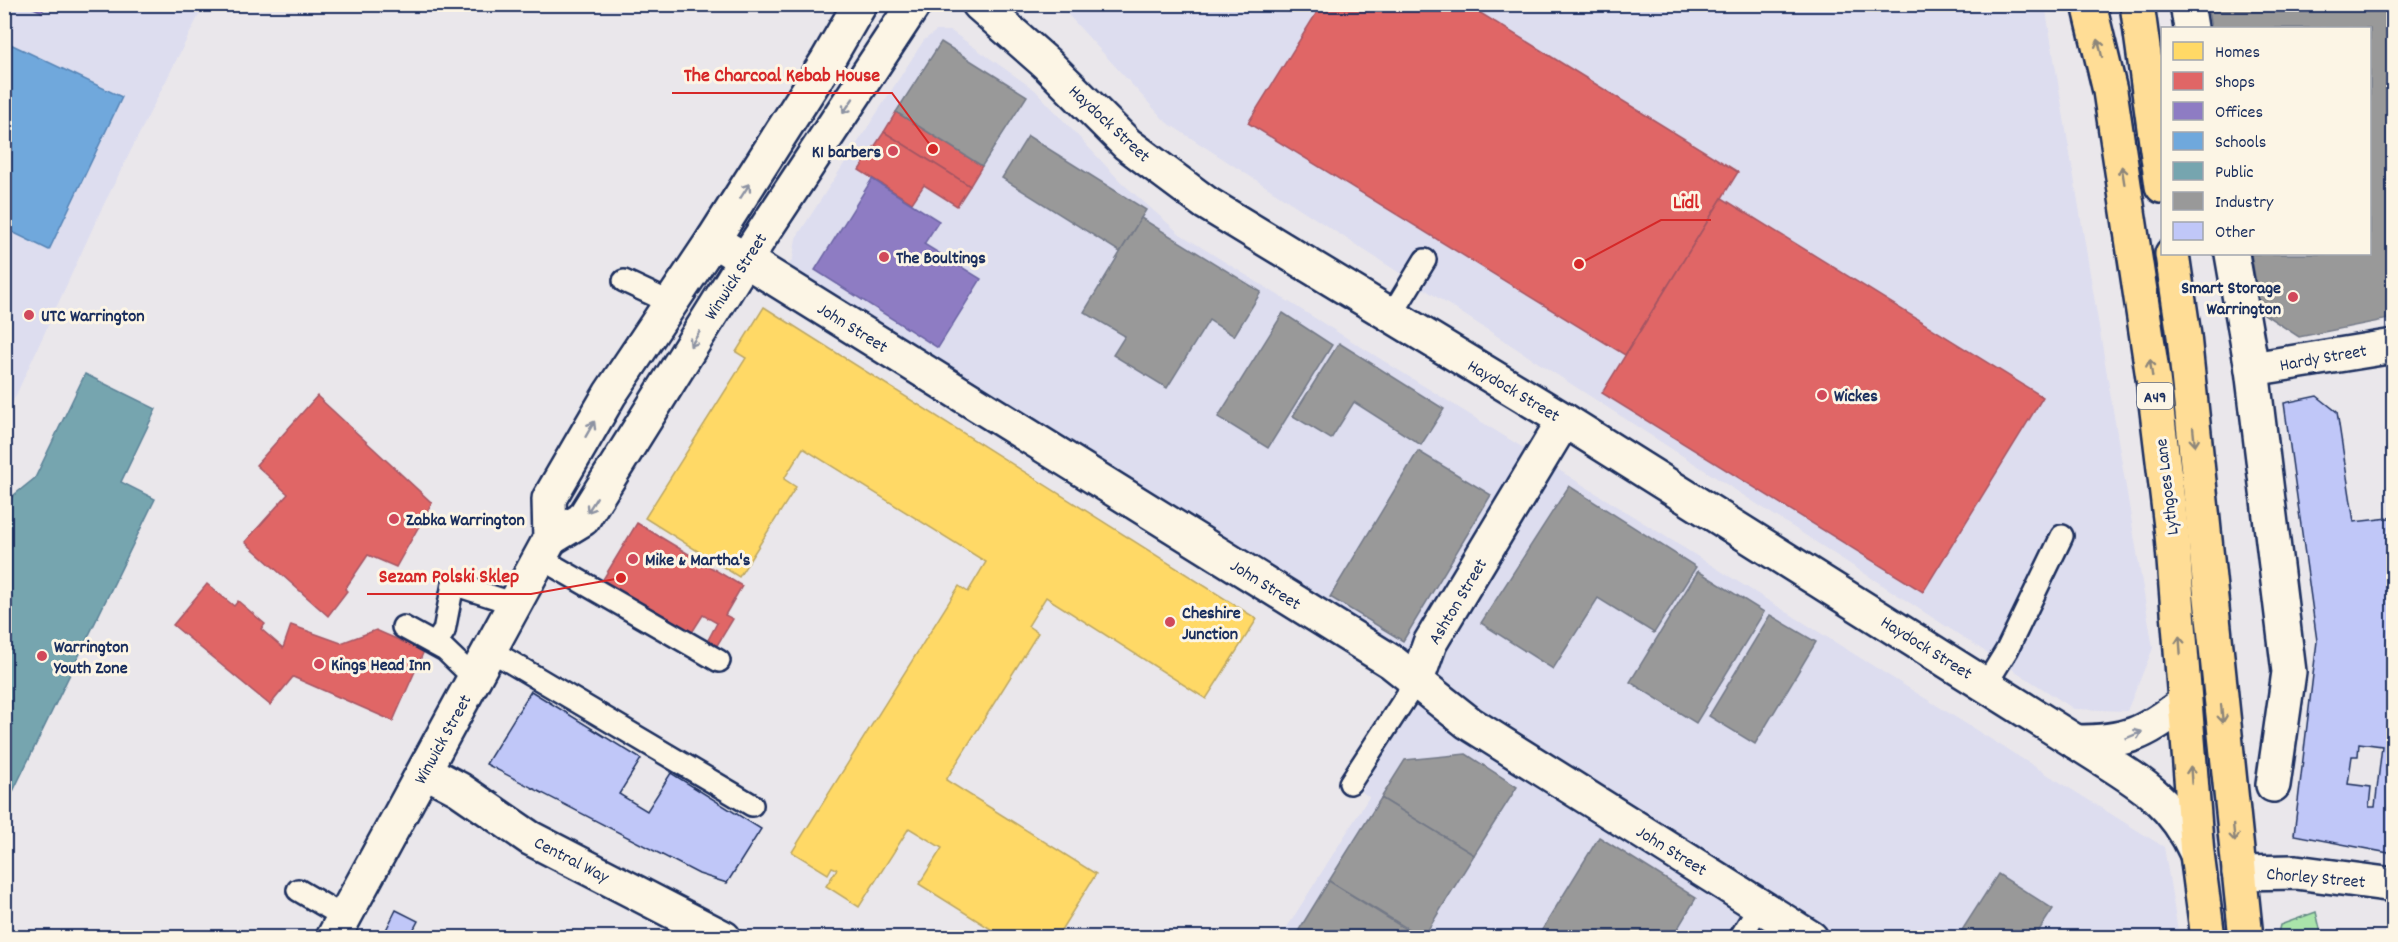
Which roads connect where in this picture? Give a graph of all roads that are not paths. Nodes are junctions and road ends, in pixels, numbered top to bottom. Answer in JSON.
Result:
{"nodes":[{"id":1,"x":860,"y":4,"type":"edge"},
{"id":2,"x":914,"y":4,"type":"edge"},
{"id":3,"x":979,"y":4,"type":"edge"},
{"id":4,"x":2089,"y":4,"type":"edge"},
{"id":5,"x":2137,"y":4,"type":"edge"},
{"id":6,"x":2187,"y":4,"type":"edge"},
{"id":7,"x":2191,"y":27,"type":"edge"},
{"id":8,"x":2161,"y":172,"type":"edge"},
{"id":9,"x":713,"y":240,"type":"junction"},
{"id":10,"x":2172,"y":255,"type":"edge"},
{"id":11,"x":2232,"y":255,"type":"edge"},
{"id":12,"x":746,"y":260,"type":"junction"},
{"id":13,"x":1425,"y":260,"type":"dead end"},
{"id":14,"x":624,"y":281,"type":"dead end"},
{"id":15,"x":669,"y":302,"type":"junction"},
{"id":16,"x":1391,"y":316,"type":"junction"},
{"id":17,"x":2394,"y":346,"type":"edge"},
{"id":18,"x":2253,"y":369,"type":"junction"},
{"id":19,"x":1564,"y":420,"type":"junction"},
{"id":20,"x":2062,"y":536,"type":"dead end"},
{"id":21,"x":545,"y":549,"type":"junction"},
{"id":22,"x":515,"y":604,"type":"junction"},
{"id":23,"x":403,"y":627,"type":"dead end"},
{"id":24,"x":435,"y":644,"type":"junction"},
{"id":25,"x":490,"y":650,"type":"junction"},
{"id":26,"x":719,"y":661,"type":"dead end"},
{"id":27,"x":475,"y":679,"type":"junction"},
{"id":28,"x":1417,"y":680,"type":"junction"},
{"id":29,"x":1986,"y":684,"type":"junction"},
{"id":30,"x":2184,"y":703,"type":"junction"},
{"id":31,"x":2076,"y":742,"type":"junction"},
{"id":32,"x":425,"y":771,"type":"junction"},
{"id":33,"x":1350,"y":783,"type":"dead end"},
{"id":34,"x":2273,"y":784,"type":"dead end"},
{"id":35,"x":752,"y":805,"type":"dead end"},
{"id":36,"x":2197,"y":854,"type":"junction"},
{"id":37,"x":2239,"y":873,"type":"junction"},
{"id":38,"x":2394,"y":885,"type":"edge"},
{"id":39,"x":298,"y":890,"type":"dead end"},
{"id":40,"x":1760,"y":905,"type":"junction"},
{"id":41,"x":339,"y":927,"type":"edge"},
{"id":42,"x":724,"y":938,"type":"edge"},
{"id":43,"x":1740,"y":938,"type":"edge"},
{"id":44,"x":1811,"y":938,"type":"edge"},
{"id":45,"x":2208,"y":938,"type":"edge"},
{"id":46,"x":2246,"y":938,"type":"edge"}],
"edges":[{"from":9,"to":1,"type":"street","name":"Winwick Street","one_way":true},
{"from":2,"to":12,"type":"street","name":"Winwick Street","one_way":true},
{"from":3,"to":16,"type":"street","name":"Haydock Street"},
{"from":30,"to":4,"type":"highway","name":"Lythgoes Lane","number":"A49","one_way":true},
{"from":5,"to":8,"type":"highway"},
{"from":6,"to":7,"type":"street"},
{"from":9,"to":12,"type":"street","name":"John Street"},
{"from":9,"to":15,"type":"street","name":"Winwick Street"},
{"from":10,"to":37,"type":"highway","name":"Lythgoes Lane","number":"A49","one_way":true},
{"from":11,"to":18,"type":"street"},
{"from":12,"to":21,"type":"street","name":"Winwick Street","one_way":true},
{"from":12,"to":28,"type":"street","name":"John Street"},
{"from":13,"to":16,"type":"lane"},
{"from":14,"to":15,"type":"lane"},
{"from":21,"to":15,"type":"street","name":"Winwick Street","one_way":true},
{"from":16,"to":19,"type":"street","name":"Haydock Street"},
{"from":17,"to":18,"type":"street","name":"Hardy Street"},
{"from":18,"to":34,"type":"street"},
{"from":19,"to":28,"type":"street","name":"Ashton Street"},
{"from":19,"to":29,"type":"street","name":"Haydock Street"},
{"from":20,"to":29,"type":"lane"},
{"from":21,"to":22,"type":"street","name":"Winwick Street"},
{"from":21,"to":26,"type":"lane"},
{"from":22,"to":24,"type":"lane"},
{"from":22,"to":25,"type":"street","name":"Winwick Street"},
{"from":23,"to":24,"type":"lane"},
{"from":24,"to":27,"type":"lane"},
{"from":25,"to":27,"type":"street","name":"Winwick Street"},
{"from":25,"to":35,"type":"lane"},
{"from":27,"to":32,"type":"street","name":"Winwick Street"},
{"from":28,"to":33,"type":"lane","name":"Ashton Street"},
{"from":28,"to":40,"type":"street","name":"John Street"},
{"from":29,"to":31,"type":"street","name":"Haydock Street"},
{"from":31,"to":30,"type":"street","one_way":true},
{"from":36,"to":30,"type":"highway","name":"Lythgoes Lane","number":"A49","one_way":true},
{"from":31,"to":36,"type":"street","name":"Haydock Street"},
{"from":32,"to":41,"type":"street","name":"Winwick Street"},
{"from":32,"to":42,"type":"street","name":"Central Way"},
{"from":36,"to":45,"type":"highway","name":"Lythgoes Lane","number":"A49"},
{"from":37,"to":38,"type":"street","name":"Chorley Street"},
{"from":37,"to":46,"type":"highway","name":"Lythgoes Lane","number":"A49"},
{"from":39,"to":41,"type":"lane"},
{"from":40,"to":43,"type":"lane"},
{"from":40,"to":44,"type":"street","name":"John Street"}]}
